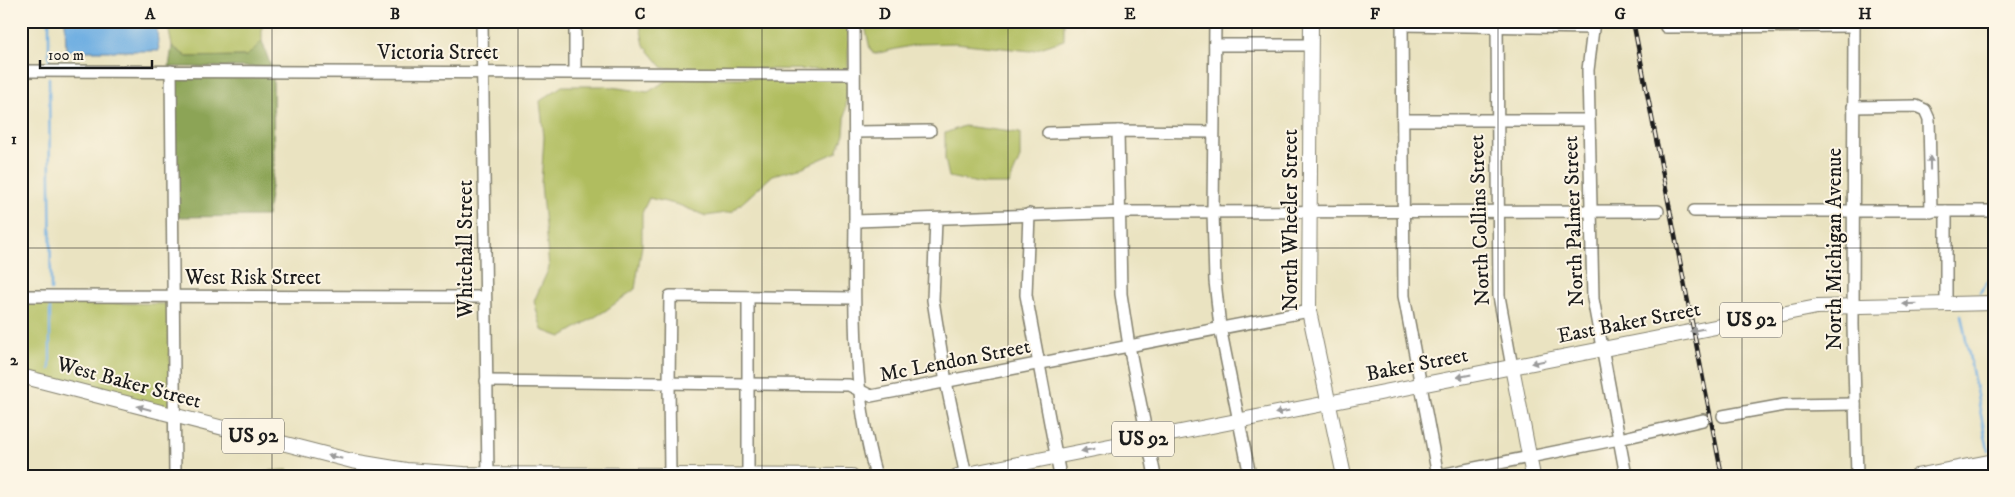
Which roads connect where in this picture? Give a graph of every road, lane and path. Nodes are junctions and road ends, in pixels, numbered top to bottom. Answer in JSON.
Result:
{"nodes":[{"id":1,"x":482,"y":21,"type":"edge"},
{"id":2,"x":575,"y":21,"type":"edge"},
{"id":3,"x":854,"y":21,"type":"edge"},
{"id":4,"x":1215,"y":21,"type":"edge"},
{"id":5,"x":1310,"y":21,"type":"edge"},
{"id":6,"x":1402,"y":23,"type":"edge"},
{"id":7,"x":1497,"y":23,"type":"edge"},
{"id":8,"x":1593,"y":24,"type":"edge"},
{"id":9,"x":1854,"y":24,"type":"edge"},
{"id":10,"x":1666,"y":27,"type":"dead end"},
{"id":11,"x":1215,"y":45,"type":"junction"},
{"id":12,"x":1310,"y":45,"type":"junction"},
{"id":13,"x":21,"y":71,"type":"edge"},
{"id":14,"x":171,"y":71,"type":"junction"},
{"id":15,"x":483,"y":71,"type":"junction"},
{"id":16,"x":575,"y":72,"type":"junction"},
{"id":17,"x":854,"y":74,"type":"junction"},
{"id":18,"x":1854,"y":107,"type":"junction"},
{"id":19,"x":1403,"y":120,"type":"junction"},
{"id":20,"x":1497,"y":120,"type":"junction"},
{"id":21,"x":1588,"y":120,"type":"junction"},
{"id":22,"x":930,"y":131,"type":"dead end"},
{"id":23,"x":1118,"y":131,"type":"junction"},
{"id":24,"x":855,"y":132,"type":"junction"},
{"id":25,"x":1213,"y":132,"type":"junction"},
{"id":26,"x":1048,"y":133,"type":"dead end"},
{"id":27,"x":1213,"y":211,"type":"junction"},
{"id":28,"x":1310,"y":211,"type":"junction"},
{"id":29,"x":1403,"y":211,"type":"junction"},
{"id":30,"x":1591,"y":211,"type":"junction"},
{"id":31,"x":1658,"y":211,"type":"dead end"},
{"id":32,"x":1694,"y":211,"type":"dead end"},
{"id":33,"x":1946,"y":211,"type":"junction"},
{"id":34,"x":1994,"y":211,"type":"edge"},
{"id":35,"x":1120,"y":212,"type":"junction"},
{"id":36,"x":1498,"y":212,"type":"junction"},
{"id":37,"x":1853,"y":212,"type":"junction"},
{"id":38,"x":1931,"y":212,"type":"junction"},
{"id":39,"x":1029,"y":214,"type":"junction"},
{"id":40,"x":936,"y":219,"type":"junction"},
{"id":41,"x":855,"y":221,"type":"junction"},
{"id":42,"x":21,"y":296,"type":"edge"},
{"id":43,"x":173,"y":297,"type":"junction"},
{"id":44,"x":484,"y":297,"type":"junction"},
{"id":45,"x":748,"y":298,"type":"junction"},
{"id":46,"x":854,"y":298,"type":"junction"},
{"id":47,"x":1994,"y":303,"type":"edge"},
{"id":48,"x":1946,"y":304,"type":"junction"},
{"id":49,"x":1854,"y":305,"type":"junction"},
{"id":50,"x":1309,"y":310,"type":"junction"},
{"id":51,"x":1220,"y":327,"type":"junction"},
{"id":52,"x":1129,"y":346,"type":"junction"},
{"id":53,"x":1603,"y":349,"type":"junction"},
{"id":54,"x":1038,"y":364,"type":"junction"},
{"id":55,"x":1512,"y":367,"type":"junction"},
{"id":56,"x":21,"y":376,"type":"edge"},
{"id":57,"x":486,"y":382,"type":"junction"},
{"id":58,"x":946,"y":382,"type":"junction"},
{"id":59,"x":668,"y":384,"type":"junction"},
{"id":60,"x":748,"y":385,"type":"junction"},
{"id":61,"x":1420,"y":385,"type":"junction"},
{"id":62,"x":858,"y":390,"type":"junction"},
{"id":63,"x":1329,"y":403,"type":"junction"},
{"id":64,"x":1855,"y":404,"type":"junction"},
{"id":65,"x":175,"y":416,"type":"junction"},
{"id":66,"x":1722,"y":416,"type":"dead end"},
{"id":67,"x":1703,"y":420,"type":"dead end"},
{"id":68,"x":1239,"y":421,"type":"junction"},
{"id":69,"x":1148,"y":438,"type":"junction"},
{"id":70,"x":1619,"y":439,"type":"junction"},
{"id":71,"x":1057,"y":456,"type":"junction"},
{"id":72,"x":1529,"y":457,"type":"junction"},
{"id":73,"x":1994,"y":461,"type":"edge"},
{"id":74,"x":406,"y":473,"type":"edge"},
{"id":75,"x":1933,"y":474,"type":"edge"},
{"id":76,"x":488,"y":475,"type":"edge"},
{"id":77,"x":637,"y":475,"type":"edge"},
{"id":78,"x":670,"y":475,"type":"edge"},
{"id":79,"x":748,"y":475,"type":"edge"},
{"id":80,"x":963,"y":475,"type":"edge"},
{"id":81,"x":175,"y":476,"type":"edge"},
{"id":82,"x":852,"y":476,"type":"edge"},
{"id":83,"x":876,"y":476,"type":"edge"},
{"id":84,"x":1060,"y":476,"type":"edge"},
{"id":85,"x":1155,"y":476,"type":"edge"},
{"id":86,"x":1250,"y":476,"type":"edge"},
{"id":87,"x":1344,"y":476,"type":"edge"},
{"id":88,"x":1437,"y":476,"type":"edge"},
{"id":89,"x":1533,"y":476,"type":"edge"},
{"id":90,"x":1626,"y":476,"type":"edge"},
{"id":91,"x":1857,"y":476,"type":"edge"},
{"id":92,"x":1916,"y":476,"type":"edge"}],
"edges":[{"from":1,"to":15,"type":"street","name":"Whitehall Street"},
{"from":2,"to":16,"type":"street"},
{"from":3,"to":17,"type":"street"},
{"from":4,"to":11,"type":"street"},
{"from":5,"to":12,"type":"main road","name":"North Wheeler Street"},
{"from":6,"to":7,"type":"street"},
{"from":6,"to":19,"type":"street"},
{"from":7,"to":8,"type":"street"},
{"from":7,"to":20,"type":"street","name":"North Collins Street"},
{"from":8,"to":21,"type":"street","name":"North Palmer Street"},
{"from":9,"to":10,"type":"street"},
{"from":9,"to":18,"type":"street","name":"North Michigan Avenue"},
{"from":11,"to":12,"type":"street"},
{"from":11,"to":25,"type":"street"},
{"from":12,"to":28,"type":"main road","name":"North Wheeler Street"},
{"from":13,"to":14,"type":"street","name":"Victoria Street"},
{"from":14,"to":15,"type":"street","name":"Victoria Street"},
{"from":14,"to":43,"type":"street"},
{"from":15,"to":16,"type":"street","name":"Victoria Street"},
{"from":15,"to":44,"type":"street","name":"Whitehall Street"},
{"from":16,"to":17,"type":"street","name":"Victoria Street"},
{"from":17,"to":24,"type":"street"},
{"from":18,"to":37,"type":"street","name":"North Michigan Avenue"},
{"from":38,"to":18,"type":"street","one_way":true},
{"from":19,"to":20,"type":"street"},
{"from":19,"to":29,"type":"street"},
{"from":20,"to":21,"type":"street"},
{"from":20,"to":36,"type":"street","name":"North Collins Street"},
{"from":21,"to":30,"type":"street","name":"North Palmer Street"},
{"from":22,"to":24,"type":"street"},
{"from":23,"to":25,"type":"street"},
{"from":23,"to":26,"type":"street"},
{"from":23,"to":35,"type":"street"},
{"from":24,"to":41,"type":"street"},
{"from":25,"to":27,"type":"street"},
{"from":27,"to":28,"type":"street"},
{"from":27,"to":35,"type":"street"},
{"from":27,"to":51,"type":"street"},
{"from":28,"to":29,"type":"street"},
{"from":28,"to":50,"type":"main road","name":"North Wheeler Street"},
{"from":29,"to":36,"type":"street"},
{"from":29,"to":61,"type":"street"},
{"from":30,"to":31,"type":"street"},
{"from":30,"to":36,"type":"street"},
{"from":30,"to":53,"type":"street","name":"North Palmer Street"},
{"from":32,"to":37,"type":"street"},
{"from":33,"to":34,"type":"street"},
{"from":33,"to":38,"type":"street"},
{"from":33,"to":48,"type":"street"},
{"from":35,"to":39,"type":"street"},
{"from":35,"to":52,"type":"street"},
{"from":36,"to":55,"type":"street","name":"North Collins Street"},
{"from":37,"to":38,"type":"street"},
{"from":37,"to":49,"type":"street","name":"North Michigan Avenue"},
{"from":39,"to":40,"type":"street"},
{"from":39,"to":54,"type":"street"},
{"from":40,"to":41,"type":"street"},
{"from":40,"to":58,"type":"street"},
{"from":41,"to":46,"type":"street"},
{"from":42,"to":43,"type":"street","name":"West Risk Street"},
{"from":43,"to":44,"type":"street","name":"West Risk Street"},
{"from":43,"to":65,"type":"street"},
{"from":44,"to":57,"type":"street","name":"Whitehall Street"},
{"from":45,"to":46,"type":"street"},
{"from":45,"to":59,"type":"street"},
{"from":45,"to":60,"type":"street"},
{"from":46,"to":62,"type":"street"},
{"from":47,"to":48,"type":"main road","name":"East Baker Street","number":"US 92"},
{"from":48,"to":49,"type":"main road","name":"East Baker Street","number":"US 92","one_way":true},
{"from":49,"to":53,"type":"main road","name":"East Baker Street","number":"US 92","one_way":true},
{"from":49,"to":64,"type":"street","name":"North Michigan Avenue"},
{"from":50,"to":51,"type":"street","name":"Mc Lendon Street"},
{"from":50,"to":63,"type":"main road","name":"North Wheeler Street"},
{"from":51,"to":52,"type":"street","name":"Mc Lendon Street"},
{"from":51,"to":68,"type":"street"},
{"from":52,"to":54,"type":"street","name":"Mc Lendon Street"},
{"from":52,"to":69,"type":"street"},
{"from":53,"to":55,"type":"main road","name":"East Baker Street","number":"US 92","one_way":true},
{"from":53,"to":70,"type":"street","name":"North Palmer Street"},
{"from":54,"to":58,"type":"street","name":"Mc Lendon Street"},
{"from":54,"to":71,"type":"street"},
{"from":55,"to":61,"type":"main road","name":"Baker Street","number":"US 92","one_way":true},
{"from":55,"to":72,"type":"main road","name":"North Collins Street"},
{"from":65,"to":56,"type":"main road","name":"West Baker Street","number":"US 92","one_way":true},
{"from":57,"to":59,"type":"street","name":"Mc Lendon Street"},
{"from":57,"to":76,"type":"street","name":"Whitehall Street"},
{"from":58,"to":62,"type":"street","name":"Mc Lendon Street"},
{"from":58,"to":80,"type":"street"},
{"from":59,"to":60,"type":"street","name":"Mc Lendon Street"},
{"from":59,"to":78,"type":"street"},
{"from":60,"to":62,"type":"street","name":"Mc Lendon Street"},
{"from":60,"to":79,"type":"street"},
{"from":61,"to":63,"type":"main road","name":"Baker Street","number":"US 92"},
{"from":61,"to":88,"type":"street"},
{"from":62,"to":83,"type":"street"},
{"from":63,"to":68,"type":"main road","number":"US 92","one_way":true},
{"from":63,"to":87,"type":"main road","name":"North Wheeler Street"},
{"from":64,"to":66,"type":"street"},
{"from":64,"to":91,"type":"street","name":"North Michigan Avenue"},
{"from":74,"to":65,"type":"main road","name":"West Baker Street","number":"US 92","one_way":true},
{"from":65,"to":81,"type":"street"},
{"from":67,"to":70,"type":"street"},
{"from":68,"to":69,"type":"main road","number":"US 92"},
{"from":68,"to":86,"type":"street"},
{"from":69,"to":71,"type":"main road","number":"US 92","one_way":true},
{"from":69,"to":85,"type":"street"},
{"from":70,"to":72,"type":"street"},
{"from":70,"to":90,"type":"street","name":"North Palmer Street"},
{"from":71,"to":80,"type":"main road","number":"US 92"},
{"from":71,"to":84,"type":"street"},
{"from":72,"to":88,"type":"street"},
{"from":72,"to":89,"type":"main road","name":"North Collins Street"},
{"from":73,"to":75,"type":"main road"},
{"from":74,"to":76,"type":"main road","name":"West Baker Street","number":"US 92"},
{"from":75,"to":92,"type":"main road"},
{"from":76,"to":77,"type":"main road","name":"West Baker Street","number":"US 92"},
{"from":77,"to":78,"type":"main road","name":"West Baker Street","number":"US 92"},
{"from":78,"to":79,"type":"main road","name":"West Baker Street","number":"US 92"},
{"from":79,"to":82,"type":"main road","name":"West Baker Street","number":"US 92"}]}
